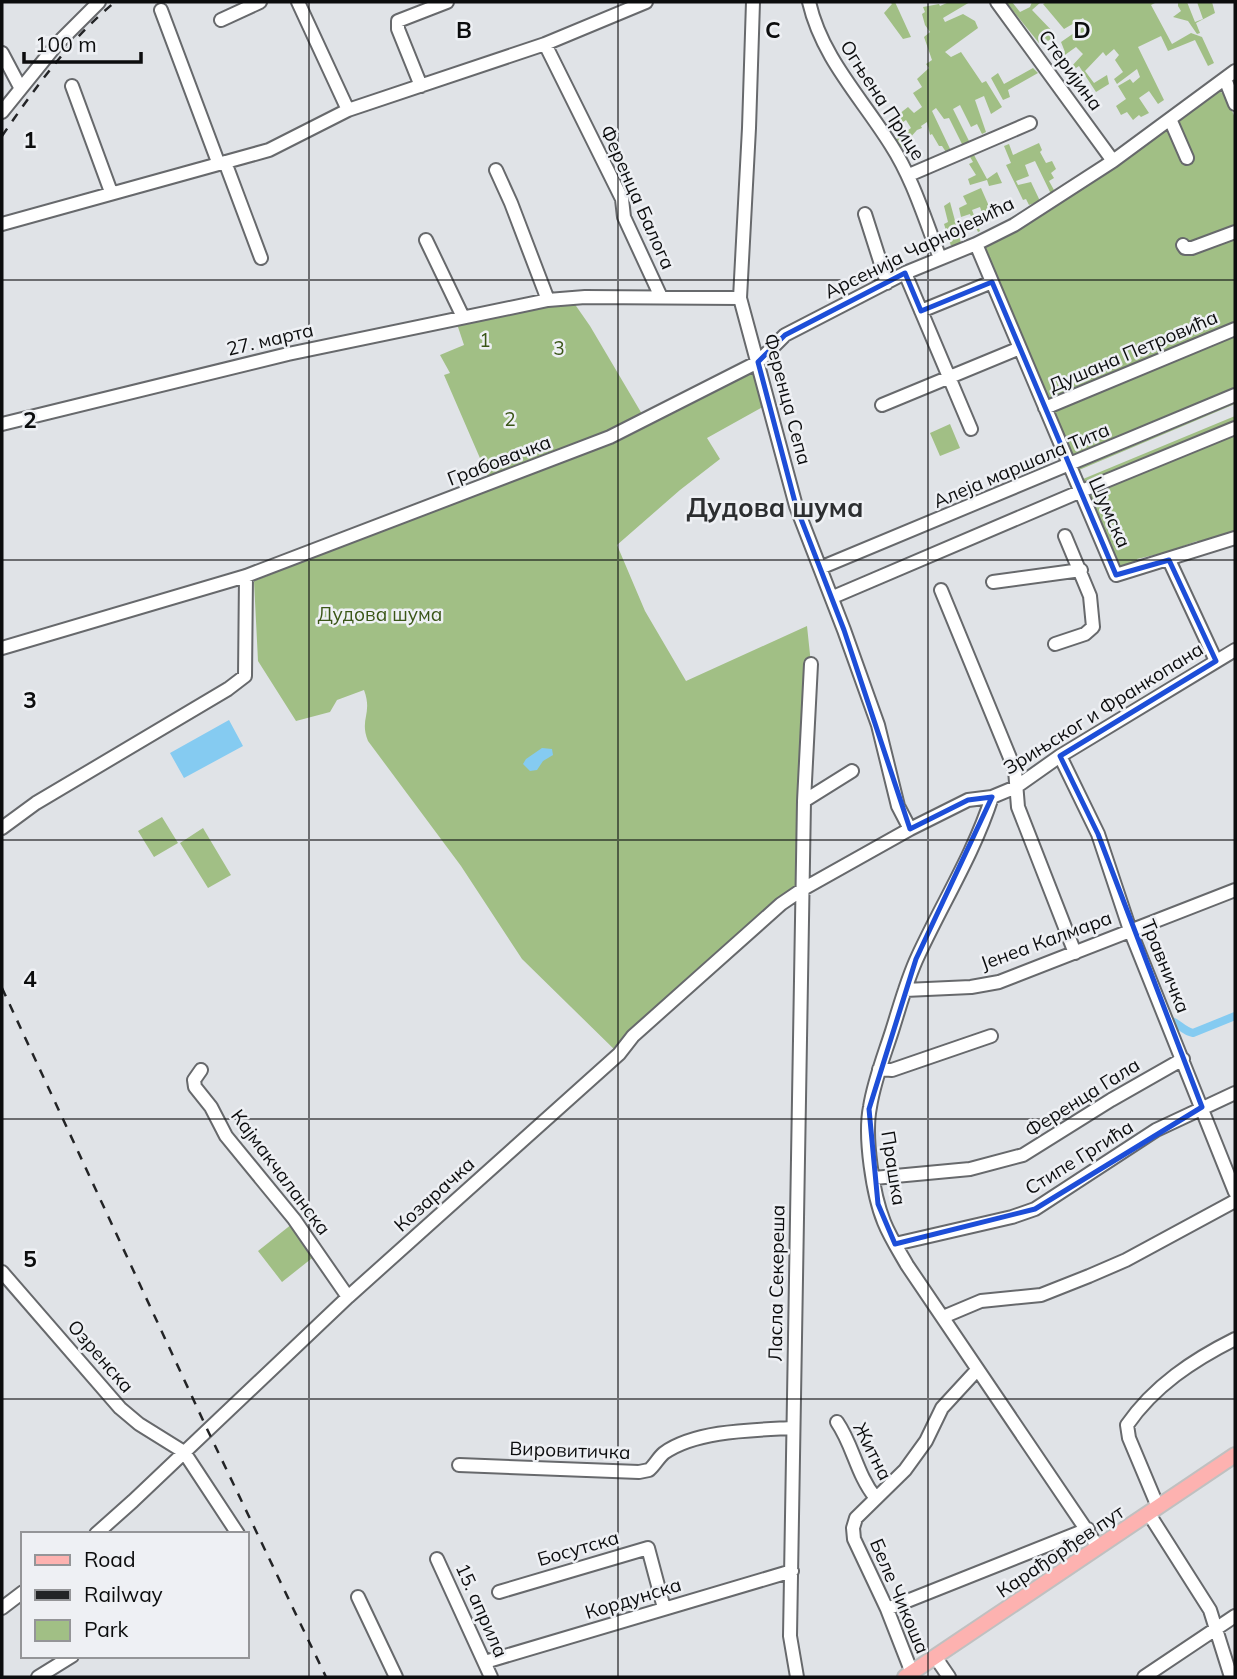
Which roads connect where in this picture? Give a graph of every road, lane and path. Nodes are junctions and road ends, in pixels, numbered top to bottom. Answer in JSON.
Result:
{"nodes":[{"id":1,"x":99,"y":2,"type":"edge"},
{"id":2,"x":260,"y":2,"type":"edge"},
{"id":3,"x":298,"y":2,"type":"edge"},
{"id":4,"x":447,"y":2,"type":"edge"},
{"id":5,"x":646,"y":2,"type":"edge"},
{"id":6,"x":753,"y":2,"type":"edge"},
{"id":7,"x":809,"y":2,"type":"edge"},
{"id":8,"x":997,"y":2,"type":"edge"},
{"id":9,"x":161,"y":10,"type":"dead end"},
{"id":10,"x":221,"y":20,"type":"dead end"},
{"id":11,"x":545,"y":44,"type":"junction"},
{"id":12,"x":2,"y":52,"type":"edge"},
{"id":13,"x":1230,"y":75,"type":"edge"},
{"id":14,"x":72,"y":86,"type":"dead end"},
{"id":15,"x":421,"y":86,"type":"junction"},
{"id":16,"x":20,"y":87,"type":"junction"},
{"id":17,"x":1235,"y":104,"type":"edge"},
{"id":18,"x":348,"y":110,"type":"junction"},
{"id":19,"x":2,"y":112,"type":"edge"},
{"id":20,"x":1170,"y":119,"type":"junction"},
{"id":21,"x":1030,"y":123,"type":"dead end"},
{"id":22,"x":1187,"y":158,"type":"dead end"},
{"id":23,"x":1113,"y":161,"type":"junction"},
{"id":24,"x":221,"y":162,"type":"junction"},
{"id":25,"x":496,"y":170,"type":"dead end"},
{"id":26,"x":909,"y":175,"type":"junction"},
{"id":27,"x":111,"y":192,"type":"junction"},
{"id":28,"x":865,"y":214,"type":"dead end"},
{"id":29,"x":2,"y":224,"type":"edge"},
{"id":30,"x":1235,"y":232,"type":"edge"},
{"id":31,"x":426,"y":240,"type":"dead end"},
{"id":32,"x":976,"y":244,"type":"junction"},
{"id":33,"x":1183,"y":245,"type":"dead end"},
{"id":34,"x":261,"y":258,"type":"dead end"},
{"id":35,"x":940,"y":258,"type":"junction"},
{"id":36,"x":905,"y":273,"type":"junction"},
{"id":37,"x":992,"y":282,"type":"junction"},
{"id":38,"x":887,"y":283,"type":"junction"},
{"id":39,"x":661,"y":297,"type":"junction"},
{"id":40,"x":740,"y":298,"type":"junction"},
{"id":41,"x":548,"y":300,"type":"junction"},
{"id":42,"x":921,"y":311,"type":"junction"},
{"id":43,"x":463,"y":317,"type":"junction"},
{"id":44,"x":1235,"y":329,"type":"edge"},
{"id":45,"x":1020,"y":348,"type":"junction"},
{"id":46,"x":758,"y":362,"type":"junction"},
{"id":47,"x":949,"y":377,"type":"junction"},
{"id":48,"x":1235,"y":395,"type":"edge"},
{"id":49,"x":883,"y":405,"type":"dead end"},
{"id":50,"x":1045,"y":408,"type":"junction"},
{"id":51,"x":2,"y":424,"type":"edge"},
{"id":52,"x":1235,"y":428,"type":"edge"},
{"id":53,"x":971,"y":429,"type":"dead end"},
{"id":54,"x":1069,"y":465,"type":"junction"},
{"id":55,"x":1079,"y":492,"type":"junction"},
{"id":56,"x":1065,"y":536,"type":"dead end"},
{"id":57,"x":1235,"y":538,"type":"edge"},
{"id":58,"x":1169,"y":560,"type":"junction"},
{"id":59,"x":820,"y":568,"type":"junction"},
{"id":60,"x":1080,"y":570,"type":"junction"},
{"id":61,"x":246,"y":576,"type":"junction"},
{"id":62,"x":993,"y":582,"type":"dead end"},
{"id":63,"x":941,"y":590,"type":"dead end"},
{"id":64,"x":833,"y":597,"type":"junction"},
{"id":65,"x":2,"y":634,"type":"edge"},
{"id":66,"x":1055,"y":644,"type":"dead end"},
{"id":67,"x":4,"y":648,"type":"edge"},
{"id":68,"x":1235,"y":650,"type":"edge"},
{"id":69,"x":1216,"y":661,"type":"junction"},
{"id":70,"x":811,"y":664,"type":"dead end"},
{"id":71,"x":1060,"y":756,"type":"junction"},
{"id":72,"x":852,"y":771,"type":"dead end"},
{"id":73,"x":1016,"y":787,"type":"junction"},
{"id":74,"x":992,"y":797,"type":"junction"},
{"id":75,"x":804,"y":801,"type":"junction"},
{"id":76,"x":2,"y":828,"type":"edge"},
{"id":77,"x":910,"y":829,"type":"junction"},
{"id":78,"x":803,"y":889,"type":"junction"},
{"id":79,"x":1235,"y":890,"type":"edge"},
{"id":80,"x":1130,"y":930,"type":"junction"},
{"id":81,"x":1075,"y":953,"type":"junction"},
{"id":82,"x":905,"y":990,"type":"junction"},
{"id":83,"x":991,"y":1036,"type":"dead end"},
{"id":84,"x":1183,"y":1059,"type":"junction"},
{"id":85,"x":879,"y":1069,"type":"junction"},
{"id":86,"x":201,"y":1070,"type":"dead end"},
{"id":87,"x":1235,"y":1093,"type":"edge"},
{"id":88,"x":1202,"y":1107,"type":"junction"},
{"id":89,"x":874,"y":1178,"type":"junction"},
{"id":90,"x":1235,"y":1192,"type":"edge"},
{"id":91,"x":1235,"y":1201,"type":"edge"},
{"id":92,"x":895,"y":1244,"type":"junction"},
{"id":93,"x":2,"y":1272,"type":"edge"},
{"id":94,"x":348,"y":1297,"type":"junction"},
{"id":95,"x":943,"y":1317,"type":"junction"},
{"id":96,"x":1235,"y":1339,"type":"edge"},
{"id":97,"x":977,"y":1370,"type":"junction"},
{"id":98,"x":837,"y":1422,"type":"dead end"},
{"id":99,"x":793,"y":1428,"type":"junction"},
{"id":100,"x":184,"y":1452,"type":"junction"},
{"id":101,"x":1235,"y":1455,"type":"edge"},
{"id":102,"x":459,"y":1465,"type":"dead end"},
{"id":103,"x":875,"y":1497,"type":"junction"},
{"id":104,"x":1154,"y":1511,"type":"junction"},
{"id":105,"x":1088,"y":1529,"type":"junction"},
{"id":106,"x":98,"y":1532,"type":"edge"},
{"id":107,"x":237,"y":1532,"type":"edge"},
{"id":108,"x":1098,"y":1547,"type":"junction"},
{"id":109,"x":437,"y":1559,"type":"dead end"},
{"id":110,"x":792,"y":1571,"type":"junction"},
{"id":111,"x":499,"y":1592,"type":"dead end"},
{"id":112,"x":21,"y":1594,"type":"edge"},
{"id":113,"x":358,"y":1597,"type":"dead end"},
{"id":114,"x":2,"y":1608,"type":"edge"},
{"id":115,"x":664,"y":1608,"type":"junction"},
{"id":116,"x":887,"y":1609,"type":"junction"},
{"id":117,"x":1235,"y":1616,"type":"edge"},
{"id":118,"x":1217,"y":1628,"type":"junction"},
{"id":119,"x":69,"y":1658,"type":"edge"},
{"id":120,"x":936,"y":1658,"type":"junction"},
{"id":121,"x":485,"y":1662,"type":"junction"},
{"id":122,"x":909,"y":1675,"type":"edge"},
{"id":123,"x":38,"y":1677,"type":"edge"},
{"id":124,"x":396,"y":1677,"type":"edge"},
{"id":125,"x":491,"y":1677,"type":"edge"},
{"id":126,"x":797,"y":1677,"type":"edge"},
{"id":127,"x":949,"y":1677,"type":"edge"},
{"id":128,"x":1144,"y":1677,"type":"edge"},
{"id":129,"x":1231,"y":1677,"type":"edge"}],
"edges":[{"from":1,"to":16,"type":"street"},
{"from":2,"to":10,"type":"street"},
{"from":3,"to":18,"type":"street"},
{"from":4,"to":15,"type":"street"},
{"from":5,"to":11,"type":"street"},
{"from":6,"to":40,"type":"street","name":"Ференца Сепа"},
{"from":7,"to":26,"type":"street","name":"Огњена Прице"},
{"from":8,"to":23,"type":"street","name":"Стеријина"},
{"from":9,"to":24,"type":"street"},
{"from":11,"to":15,"type":"street"},
{"from":11,"to":39,"type":"street","name":"Ференца Балога"},
{"from":12,"to":16,"type":"street"},
{"from":13,"to":17,"type":"street"},
{"from":13,"to":20,"type":"street","name":"Арсенија Чарнојевића"},
{"from":14,"to":27,"type":"street"},
{"from":15,"to":18,"type":"street"},
{"from":16,"to":19,"type":"street"},
{"from":18,"to":24,"type":"street"},
{"from":20,"to":22,"type":"street"},
{"from":20,"to":23,"type":"street","name":"Арсенија Чарнојевића"},
{"from":21,"to":26,"type":"street"},
{"from":23,"to":32,"type":"street","name":"Арсенија Чарнојевића"},
{"from":24,"to":27,"type":"street"},
{"from":24,"to":34,"type":"street"},
{"from":25,"to":41,"type":"street"},
{"from":26,"to":35,"type":"street","name":"Огњена Прице"},
{"from":27,"to":29,"type":"street"},
{"from":28,"to":38,"type":"street"},
{"from":30,"to":33,"type":"street"},
{"from":31,"to":43,"type":"street"},
{"from":32,"to":35,"type":"street","name":"Арсенија Чарнојевића"},
{"from":32,"to":37,"type":"street","name":"Шумска"},
{"from":35,"to":36,"type":"street","name":"Арсенија Чарнојевића"},
{"from":36,"to":38,"type":"street","name":"Арсенија Чарнојевића"},
{"from":36,"to":42,"type":"street"},
{"from":37,"to":42,"type":"street"},
{"from":37,"to":45,"type":"street","name":"Шумска"},
{"from":38,"to":46,"type":"street","name":"Арсенија Чарнојевића"},
{"from":39,"to":40,"type":"street","name":"27. марта"},
{"from":39,"to":41,"type":"street","name":"27. марта"},
{"from":40,"to":46,"type":"street","name":"Ференца Сепа"},
{"from":41,"to":43,"type":"street","name":"27. марта"},
{"from":42,"to":47,"type":"street"},
{"from":43,"to":51,"type":"street","name":"27. марта"},
{"from":44,"to":50,"type":"street","name":"Душана Петровића"},
{"from":45,"to":47,"type":"street"},
{"from":45,"to":50,"type":"street","name":"Шумска"},
{"from":46,"to":59,"type":"street","name":"Ференца Сепа"},
{"from":46,"to":61,"type":"street","name":"Грабовачка"},
{"from":47,"to":49,"type":"street"},
{"from":47,"to":53,"type":"street"},
{"from":48,"to":54,"type":"street","name":"Алеја маршала Тита"},
{"from":50,"to":54,"type":"street","name":"Шумска"},
{"from":52,"to":55,"type":"street"},
{"from":54,"to":55,"type":"street","name":"Шумска"},
{"from":54,"to":59,"type":"street","name":"Алеја маршала Тита"},
{"from":55,"to":58,"type":"street","name":"Шумска"},
{"from":55,"to":64,"type":"street"},
{"from":56,"to":60,"type":"street"},
{"from":57,"to":58,"type":"street"},
{"from":58,"to":69,"type":"street"},
{"from":59,"to":64,"type":"street","name":"Ференца Сепа"},
{"from":60,"to":62,"type":"street"},
{"from":60,"to":66,"type":"street"},
{"from":61,"to":67,"type":"street","name":"Грабовачка"},
{"from":61,"to":76,"type":"street"},
{"from":63,"to":73,"type":"street"},
{"from":64,"to":77,"type":"street","name":"Ференца Сепа"},
{"from":65,"to":67,"type":"street","name":"Грабовачка"},
{"from":68,"to":69,"type":"street","name":"Зрињског и Франкопана"},
{"from":69,"to":71,"type":"street","name":"Зрињског и Франкопана"},
{"from":70,"to":75,"type":"street"},
{"from":71,"to":73,"type":"street","name":"Зрињског и Франкопана"},
{"from":71,"to":80,"type":"street","name":"Травничка"},
{"from":72,"to":75,"type":"street"},
{"from":73,"to":74,"type":"street","name":"Зрињског и Франкопана"},
{"from":73,"to":81,"type":"street"},
{"from":74,"to":77,"type":"street","name":"Зрињског и Франкопана"},
{"from":74,"to":82,"type":"street","name":"Прашка"},
{"from":75,"to":78,"type":"street"},
{"from":77,"to":78,"type":"street","name":"Зрињског и Франкопана"},
{"from":78,"to":94,"type":"street","name":"Козарачка"},
{"from":78,"to":99,"type":"street","name":"Ласла Секереша"},
{"from":79,"to":80,"type":"street","name":"Јенеа Калмара"},
{"from":80,"to":81,"type":"street","name":"Јенеа Калмара"},
{"from":80,"to":84,"type":"street","name":"Травничка"},
{"from":81,"to":82,"type":"street","name":"Јенеа Калмара"},
{"from":82,"to":85,"type":"street","name":"Прашка"},
{"from":83,"to":85,"type":"street"},
{"from":84,"to":88,"type":"street","name":"Травничка"},
{"from":84,"to":89,"type":"street","name":"Ференца Гала"},
{"from":85,"to":89,"type":"street","name":"Прашка"},
{"from":86,"to":94,"type":"street","name":"Кајмакчаланска"},
{"from":87,"to":88,"type":"street","name":"Стипе Гргића"},
{"from":88,"to":90,"type":"street","name":"Травничка"},
{"from":88,"to":92,"type":"street","name":"Стипе Гргића"},
{"from":89,"to":92,"type":"street","name":"Прашка"},
{"from":91,"to":95,"type":"street"},
{"from":92,"to":95,"type":"street","name":"Прашка"},
{"from":93,"to":100,"type":"street","name":"Озренска"},
{"from":94,"to":100,"type":"street","name":"Козарачка"},
{"from":95,"to":97,"type":"street","name":"Прашка"},
{"from":96,"to":104,"type":"street"},
{"from":97,"to":103,"type":"street","name":"Беле Чикоша"},
{"from":97,"to":105,"type":"street","name":"Прашка"},
{"from":98,"to":103,"type":"street","name":"Житна"},
{"from":99,"to":102,"type":"street","name":"Вировитичка"},
{"from":99,"to":110,"type":"street","name":"Ласла Секереша"},
{"from":100,"to":106,"type":"street","name":"Козарачка"},
{"from":100,"to":107,"type":"street"},
{"from":101,"to":104,"type":"main road","name":"Карађорђев пут"},
{"from":103,"to":116,"type":"street","name":"Беле Чикоша"},
{"from":104,"to":108,"type":"main road","name":"Карађорђев пут"},
{"from":104,"to":118,"type":"street"},
{"from":105,"to":108,"type":"street","name":"Прашка"},
{"from":105,"to":116,"type":"street"},
{"from":108,"to":120,"type":"main road","name":"Карађорђев пут"},
{"from":109,"to":121,"type":"street","name":"15. априла"},
{"from":110,"to":115,"type":"street","name":"Кордунска"},
{"from":110,"to":126,"type":"street","name":"Ласла Секереша"},
{"from":111,"to":115,"type":"street","name":"Босутска"},
{"from":112,"to":114,"type":"street"},
{"from":113,"to":124,"type":"street"},
{"from":115,"to":121,"type":"street","name":"Кордунска"},
{"from":116,"to":122,"type":"street","name":"Беле Чикоша"},
{"from":117,"to":118,"type":"street"},
{"from":118,"to":128,"type":"street"},
{"from":118,"to":129,"type":"street"},
{"from":119,"to":123,"type":"street"},
{"from":120,"to":122,"type":"main road","name":"Карађорђев пут"},
{"from":120,"to":127,"type":"street"},
{"from":121,"to":125,"type":"street","name":"15. априла"}]}
